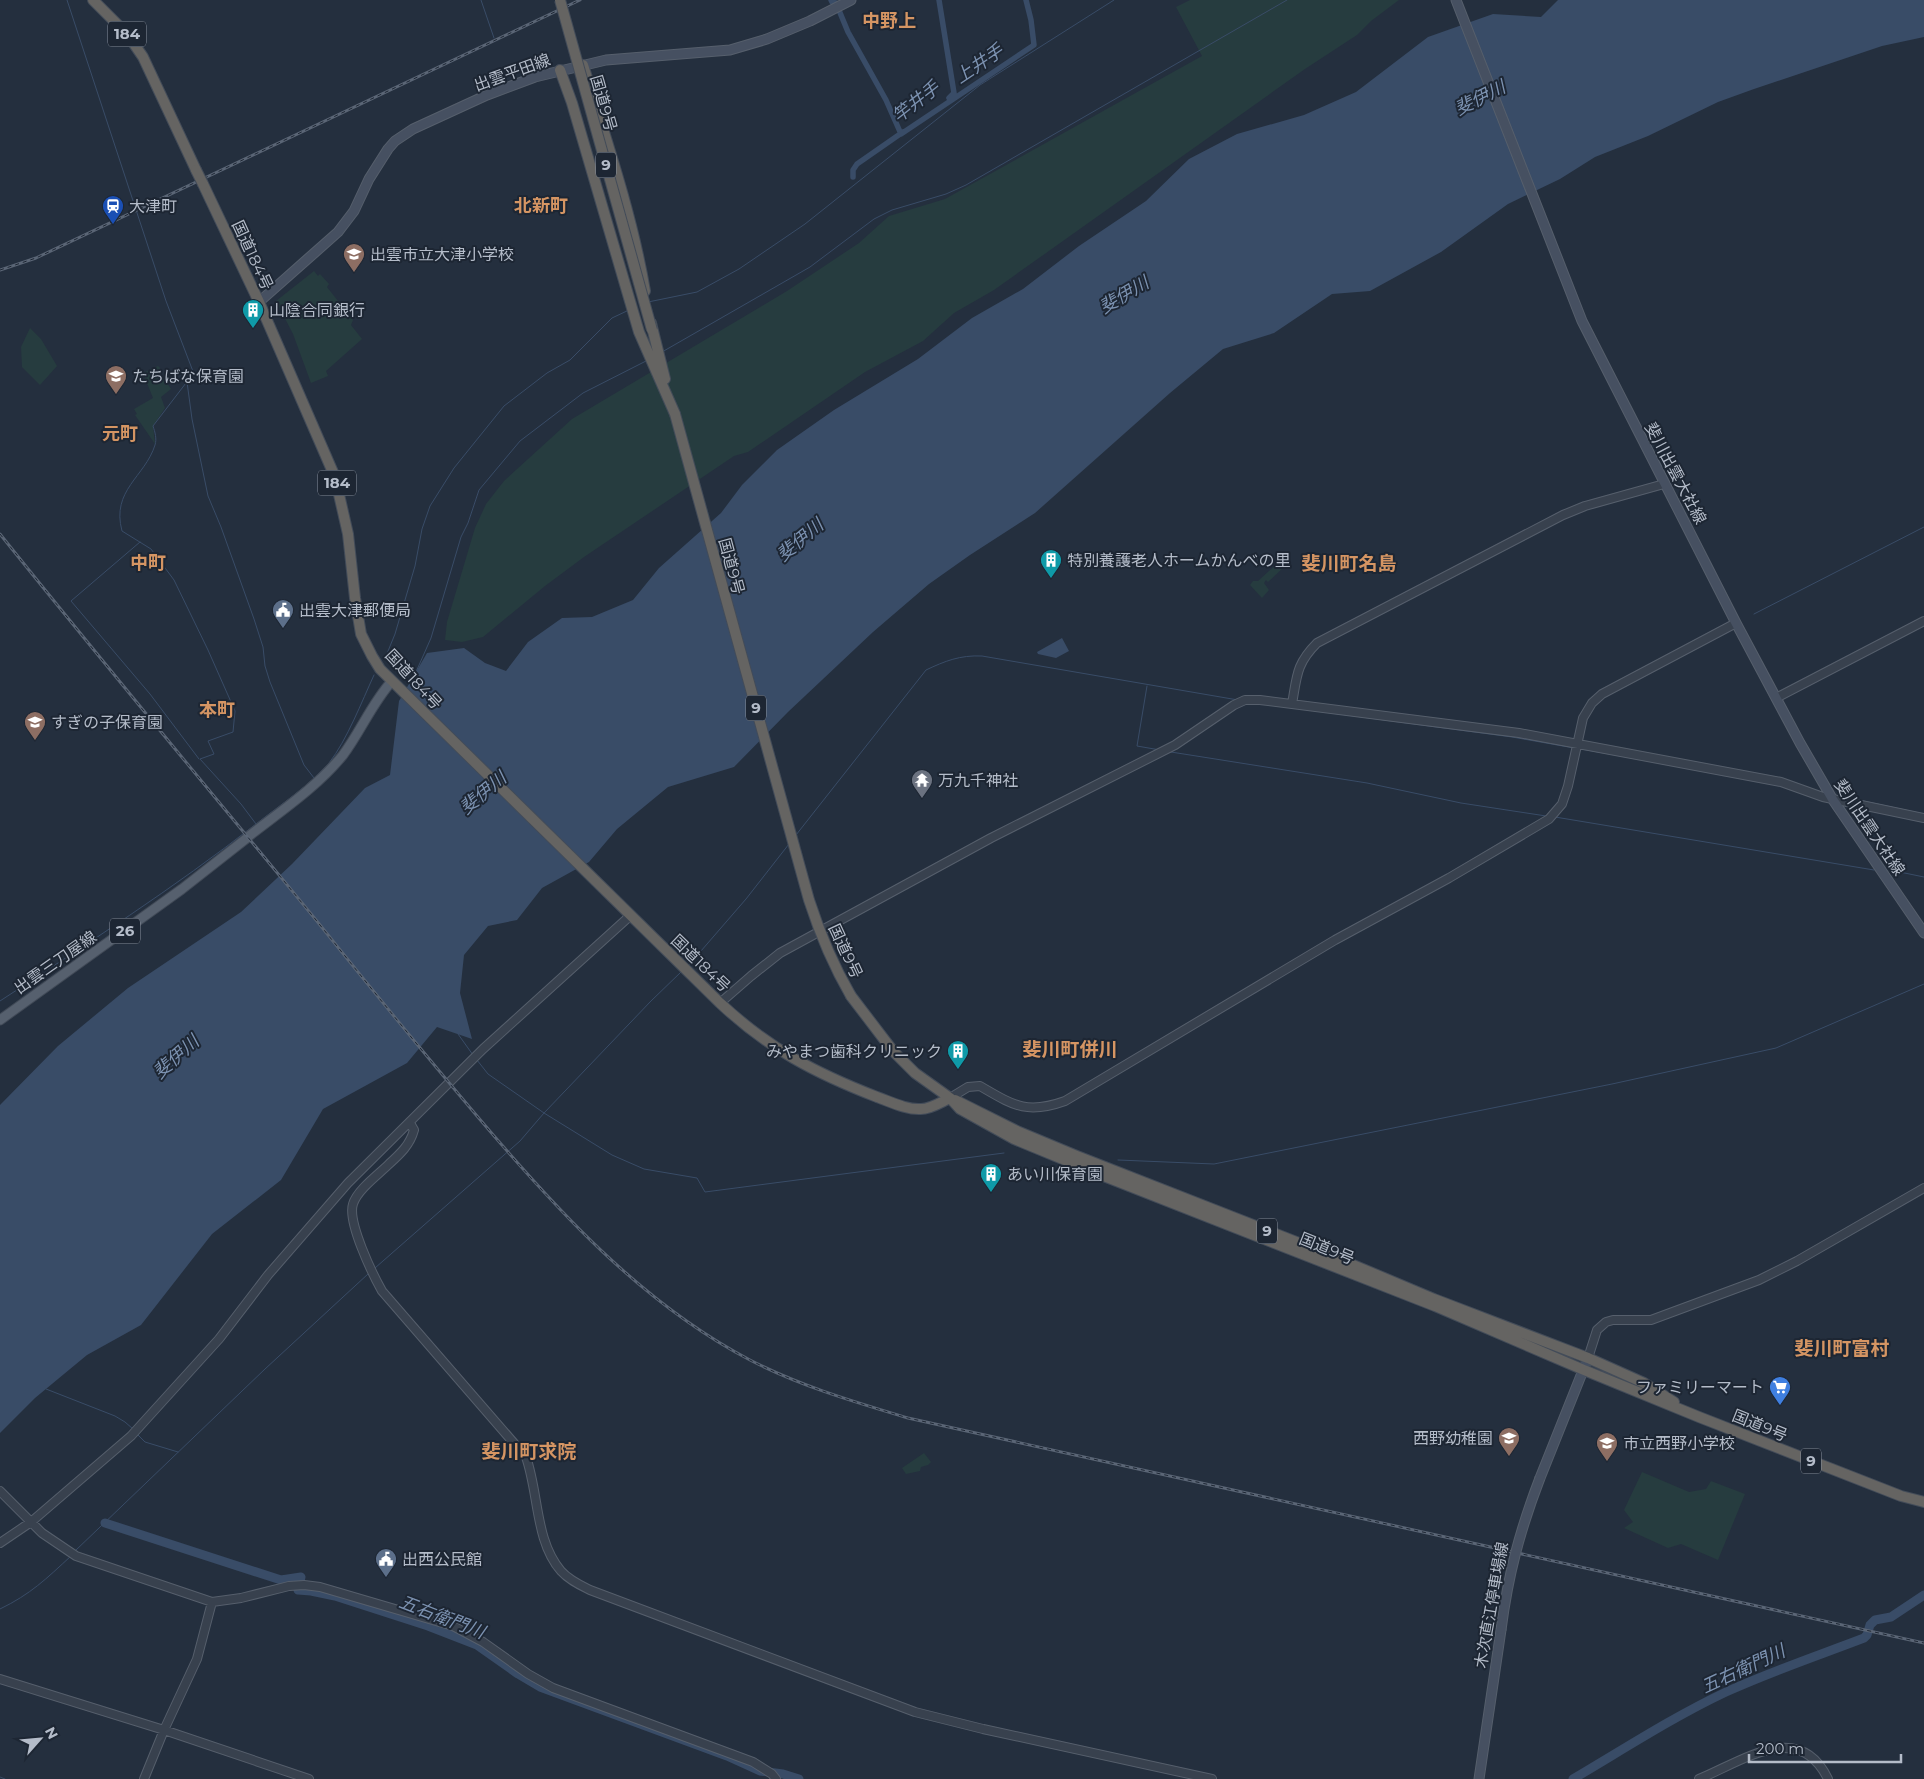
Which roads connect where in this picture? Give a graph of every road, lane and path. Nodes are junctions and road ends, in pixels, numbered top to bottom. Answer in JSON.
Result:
{"nodes":[{"id":1,"x":92,"y":0,"type":"edge"},
{"id":2,"x":560,"y":0,"type":"edge"},
{"id":3,"x":564,"y":0,"type":"edge"},
{"id":4,"x":851,"y":0,"type":"edge"},
{"id":5,"x":1456,"y":0,"type":"edge"},
{"id":6,"x":583,"y":65,"type":"junction"},
{"id":7,"x":560,"y":70,"type":"junction"},
{"id":8,"x":259,"y":302,"type":"junction"},
{"id":9,"x":652,"y":330,"type":"junction"},
{"id":10,"x":675,"y":414,"type":"junction"},
{"id":11,"x":1664,"y":484,"type":"junction"},
{"id":12,"x":1924,"y":621,"type":"edge"},
{"id":13,"x":1736,"y":623,"type":"junction"},
{"id":14,"x":395,"y":684,"type":"junction"},
{"id":15,"x":1776,"y":698,"type":"junction"},
{"id":16,"x":1292,"y":704,"type":"junction"},
{"id":17,"x":1577,"y":744,"type":"junction"},
{"id":18,"x":1832,"y":800,"type":"junction"},
{"id":19,"x":1924,"y":818,"type":"edge"},
{"id":20,"x":631,"y":915,"type":"junction"},
{"id":21,"x":1924,"y":933,"type":"edge"},
{"id":22,"x":720,"y":1003,"type":"junction"},
{"id":23,"x":0,"y":1020,"type":"edge"},
{"id":24,"x":950,"y":1098,"type":"junction"},
{"id":25,"x":410,"y":1123,"type":"junction"},
{"id":26,"x":1924,"y":1188,"type":"edge"},
{"id":27,"x":1588,"y":1358,"type":"junction"},
{"id":28,"x":1584,"y":1370,"type":"junction"},
{"id":29,"x":1699,"y":1417,"type":"junction"},
{"id":30,"x":0,"y":1491,"type":"edge"},
{"id":31,"x":1924,"y":1502,"type":"edge"},
{"id":32,"x":31,"y":1522,"type":"junction"},
{"id":33,"x":0,"y":1543,"type":"edge"},
{"id":34,"x":212,"y":1602,"type":"junction"},
{"id":35,"x":0,"y":1679,"type":"edge"},
{"id":36,"x":164,"y":1730,"type":"junction"},
{"id":37,"x":144,"y":1779,"type":"edge"},
{"id":38,"x":309,"y":1779,"type":"edge"},
{"id":39,"x":776,"y":1779,"type":"edge"},
{"id":40,"x":1212,"y":1779,"type":"edge"},
{"id":41,"x":1479,"y":1779,"type":"edge"},
{"id":42,"x":1700,"y":1779,"type":"edge"},
{"id":43,"x":1828,"y":1779,"type":"edge"}],
"edges":[{"from":1,"to":8,"type":"highway","name":"国道184号","number":"184","bridge":true},
{"from":2,"to":9,"type":"highway","name":"国道9号","number":"9","bridge":true},
{"from":3,"to":6,"type":"street"},
{"from":4,"to":6,"type":"main road","name":"出雲平田線"},
{"from":5,"to":11,"type":"main road","name":"斐川出雲大社線"},
{"from":6,"to":7,"type":"main road","name":"出雲平田線"},
{"from":6,"to":9,"type":"highway","number":"9","bridge":true},
{"from":7,"to":8,"type":"main road","name":"出雲平田線"},
{"from":7,"to":10,"type":"highway","number":"9"},
{"from":8,"to":14,"type":"highway","name":"国道184号","number":"184"},
{"from":9,"to":10,"type":"highway","name":"国道9号","number":"9"},
{"from":10,"to":24,"type":"highway","name":"国道9号","number":"9","bridge":true},
{"from":11,"to":13,"type":"main road","name":"斐川出雲大社線"},
{"from":11,"to":16,"type":"street"},
{"from":12,"to":15,"type":"street"},
{"from":13,"to":15,"type":"main road","name":"斐川出雲大社線"},
{"from":13,"to":17,"type":"street"},
{"from":14,"to":20,"type":"highway","name":"国道184号","number":"184"},
{"from":14,"to":23,"type":"main road","name":"出雲三刀屋線","number":"26"},
{"from":15,"to":18,"type":"main road","name":"斐川出雲大社線"},
{"from":16,"to":17,"type":"street"},
{"from":16,"to":22,"type":"street"},
{"from":17,"to":18,"type":"street"},
{"from":17,"to":24,"type":"street"},
{"from":18,"to":19,"type":"street"},
{"from":18,"to":21,"type":"main road","name":"斐川出雲大社線"},
{"from":20,"to":22,"type":"highway","name":"国道184号","number":"184"},
{"from":20,"to":25,"type":"street"},
{"from":22,"to":24,"type":"highway","name":"国道184号","number":"184"},
{"from":24,"to":27,"type":"highway","name":"国道9号","number":"9"},
{"from":24,"to":28,"type":"highway","name":"国道9号","number":"9"},
{"from":25,"to":32,"type":"street"},
{"from":25,"to":40,"type":"street"},
{"from":26,"to":27,"type":"street"},
{"from":27,"to":28,"type":"main road","name":"木次直江停車場線"},
{"from":27,"to":29,"type":"highway","name":"国道9号","number":"9"},
{"from":28,"to":29,"type":"highway","name":"国道9号","number":"9"},
{"from":28,"to":41,"type":"main road","name":"木次直江停車場線","bridge":true},
{"from":29,"to":31,"type":"highway","name":"国道9号","number":"9"},
{"from":30,"to":32,"type":"street"},
{"from":32,"to":33,"type":"street"},
{"from":32,"to":34,"type":"street"},
{"from":34,"to":36,"type":"street"},
{"from":34,"to":39,"type":"street"},
{"from":35,"to":36,"type":"street"},
{"from":36,"to":37,"type":"street"},
{"from":36,"to":38,"type":"street"},
{"from":42,"to":43,"type":"street"}]}
